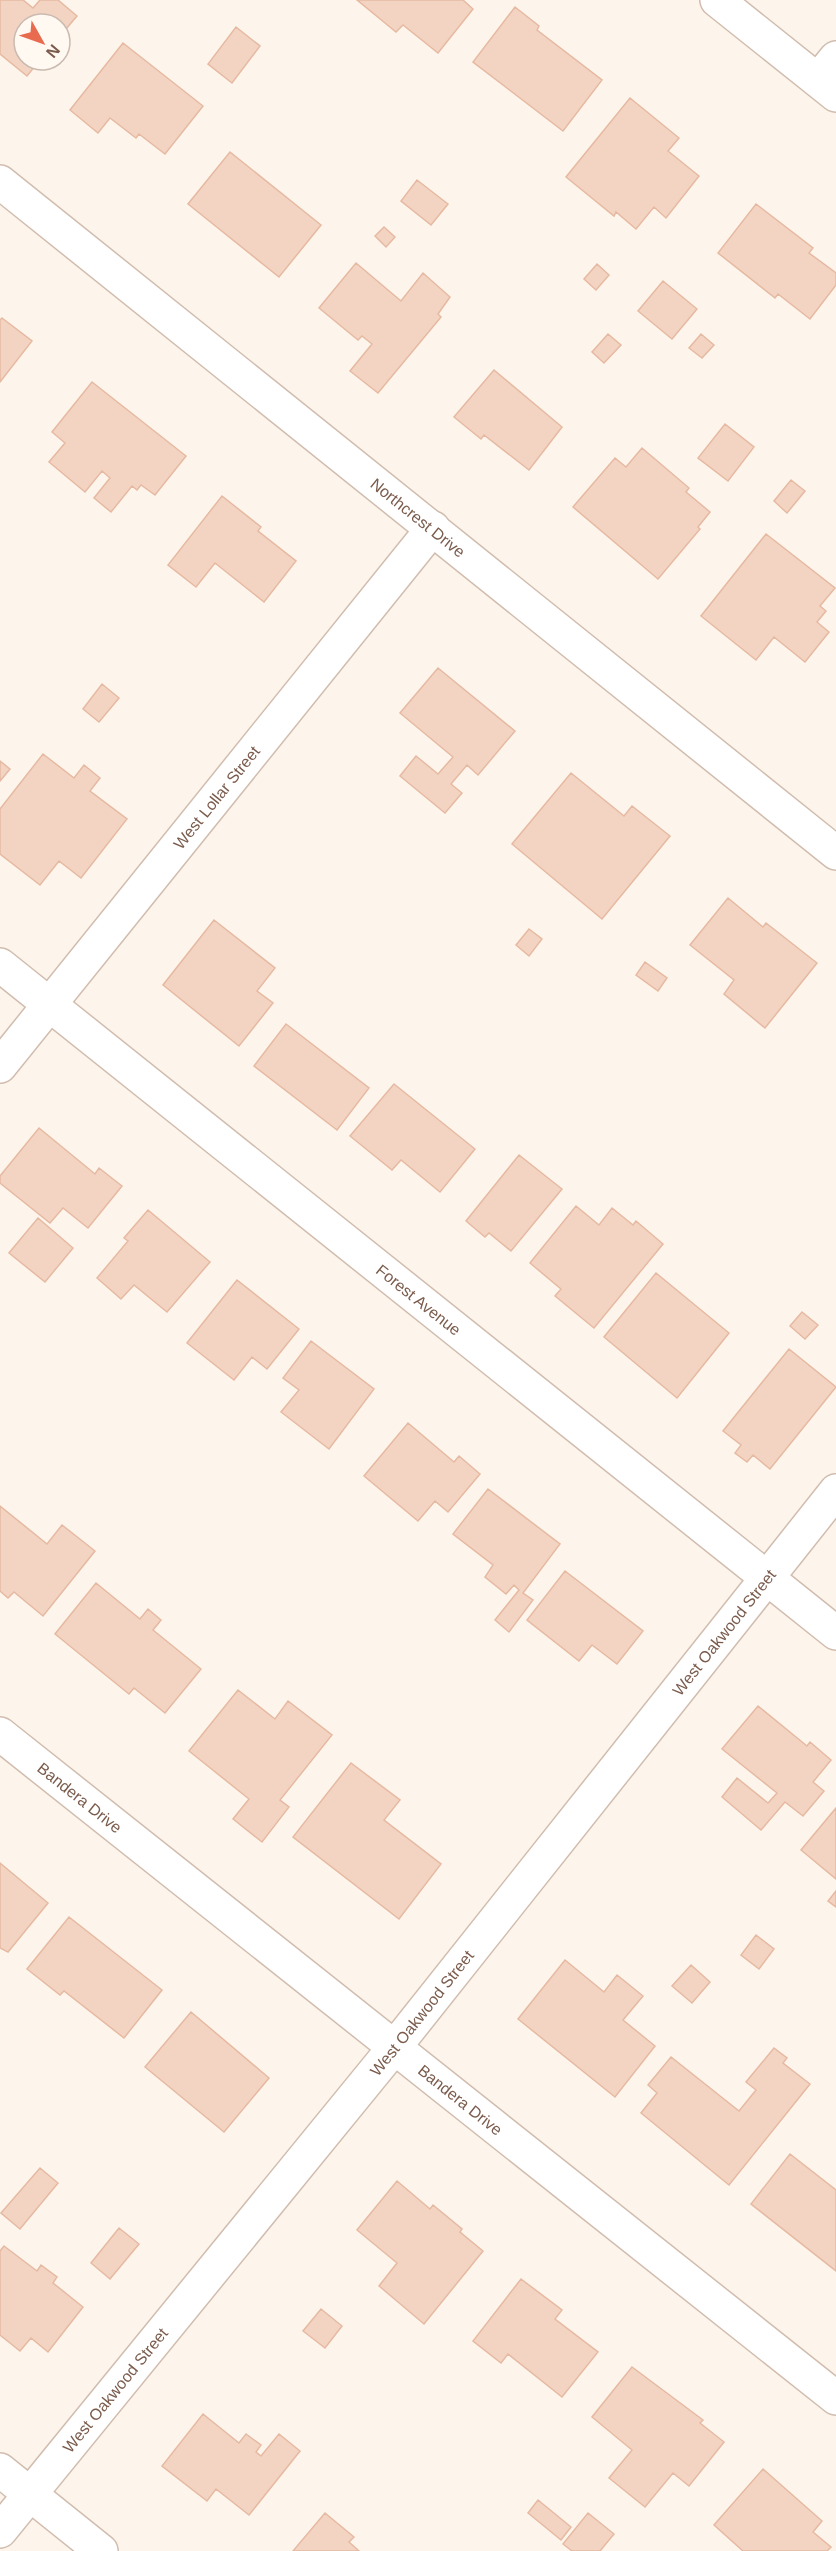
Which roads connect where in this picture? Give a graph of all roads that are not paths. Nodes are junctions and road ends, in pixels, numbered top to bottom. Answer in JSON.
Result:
{"nodes":[{"id":1,"x":717,"y":0,"type":"edge"},
{"id":2,"x":830,"y":78,"type":"edge"},
{"id":3,"x":0,"y":182,"type":"edge"},
{"id":4,"x":433,"y":528,"type":"junction"},
{"id":5,"x":836,"y":853,"type":"edge"},
{"id":6,"x":0,"y":965,"type":"edge"},
{"id":7,"x":49,"y":1005,"type":"junction"},
{"id":8,"x":0,"y":1066,"type":"edge"},
{"id":9,"x":836,"y":1491,"type":"edge"},
{"id":10,"x":767,"y":1578,"type":"junction"},
{"id":11,"x":836,"y":1634,"type":"edge"},
{"id":12,"x":0,"y":1734,"type":"edge"},
{"id":13,"x":393,"y":2049,"type":"junction"},
{"id":14,"x":836,"y":2398,"type":"edge"},
{"id":15,"x":0,"y":2470,"type":"edge"},
{"id":16,"x":30,"y":2494,"type":"junction"},
{"id":17,"x":0,"y":2532,"type":"edge"},
{"id":18,"x":101,"y":2551,"type":"edge"}],
"edges":[{"from":1,"to":2,"type":"street"},
{"from":3,"to":4,"type":"street","name":"Northcrest Drive"},
{"from":4,"to":5,"type":"street","name":"Northcrest Drive"},
{"from":4,"to":7,"type":"street","name":"West Lollar Street"},
{"from":6,"to":7,"type":"street","name":"Forest Avenue"},
{"from":7,"to":8,"type":"street","name":"West Lollar Street"},
{"from":7,"to":10,"type":"street","name":"Forest Avenue"},
{"from":9,"to":10,"type":"street","name":"West Oakwood Street"},
{"from":10,"to":11,"type":"street","name":"Forest Avenue"},
{"from":10,"to":13,"type":"street","name":"West Oakwood Street"},
{"from":12,"to":13,"type":"street","name":"Bandera Drive"},
{"from":13,"to":14,"type":"street","name":"Bandera Drive"},
{"from":13,"to":16,"type":"street","name":"West Oakwood Street"},
{"from":15,"to":16,"type":"street"},
{"from":16,"to":17,"type":"street","name":"West Oakwood Street"},
{"from":16,"to":18,"type":"street"}]}
